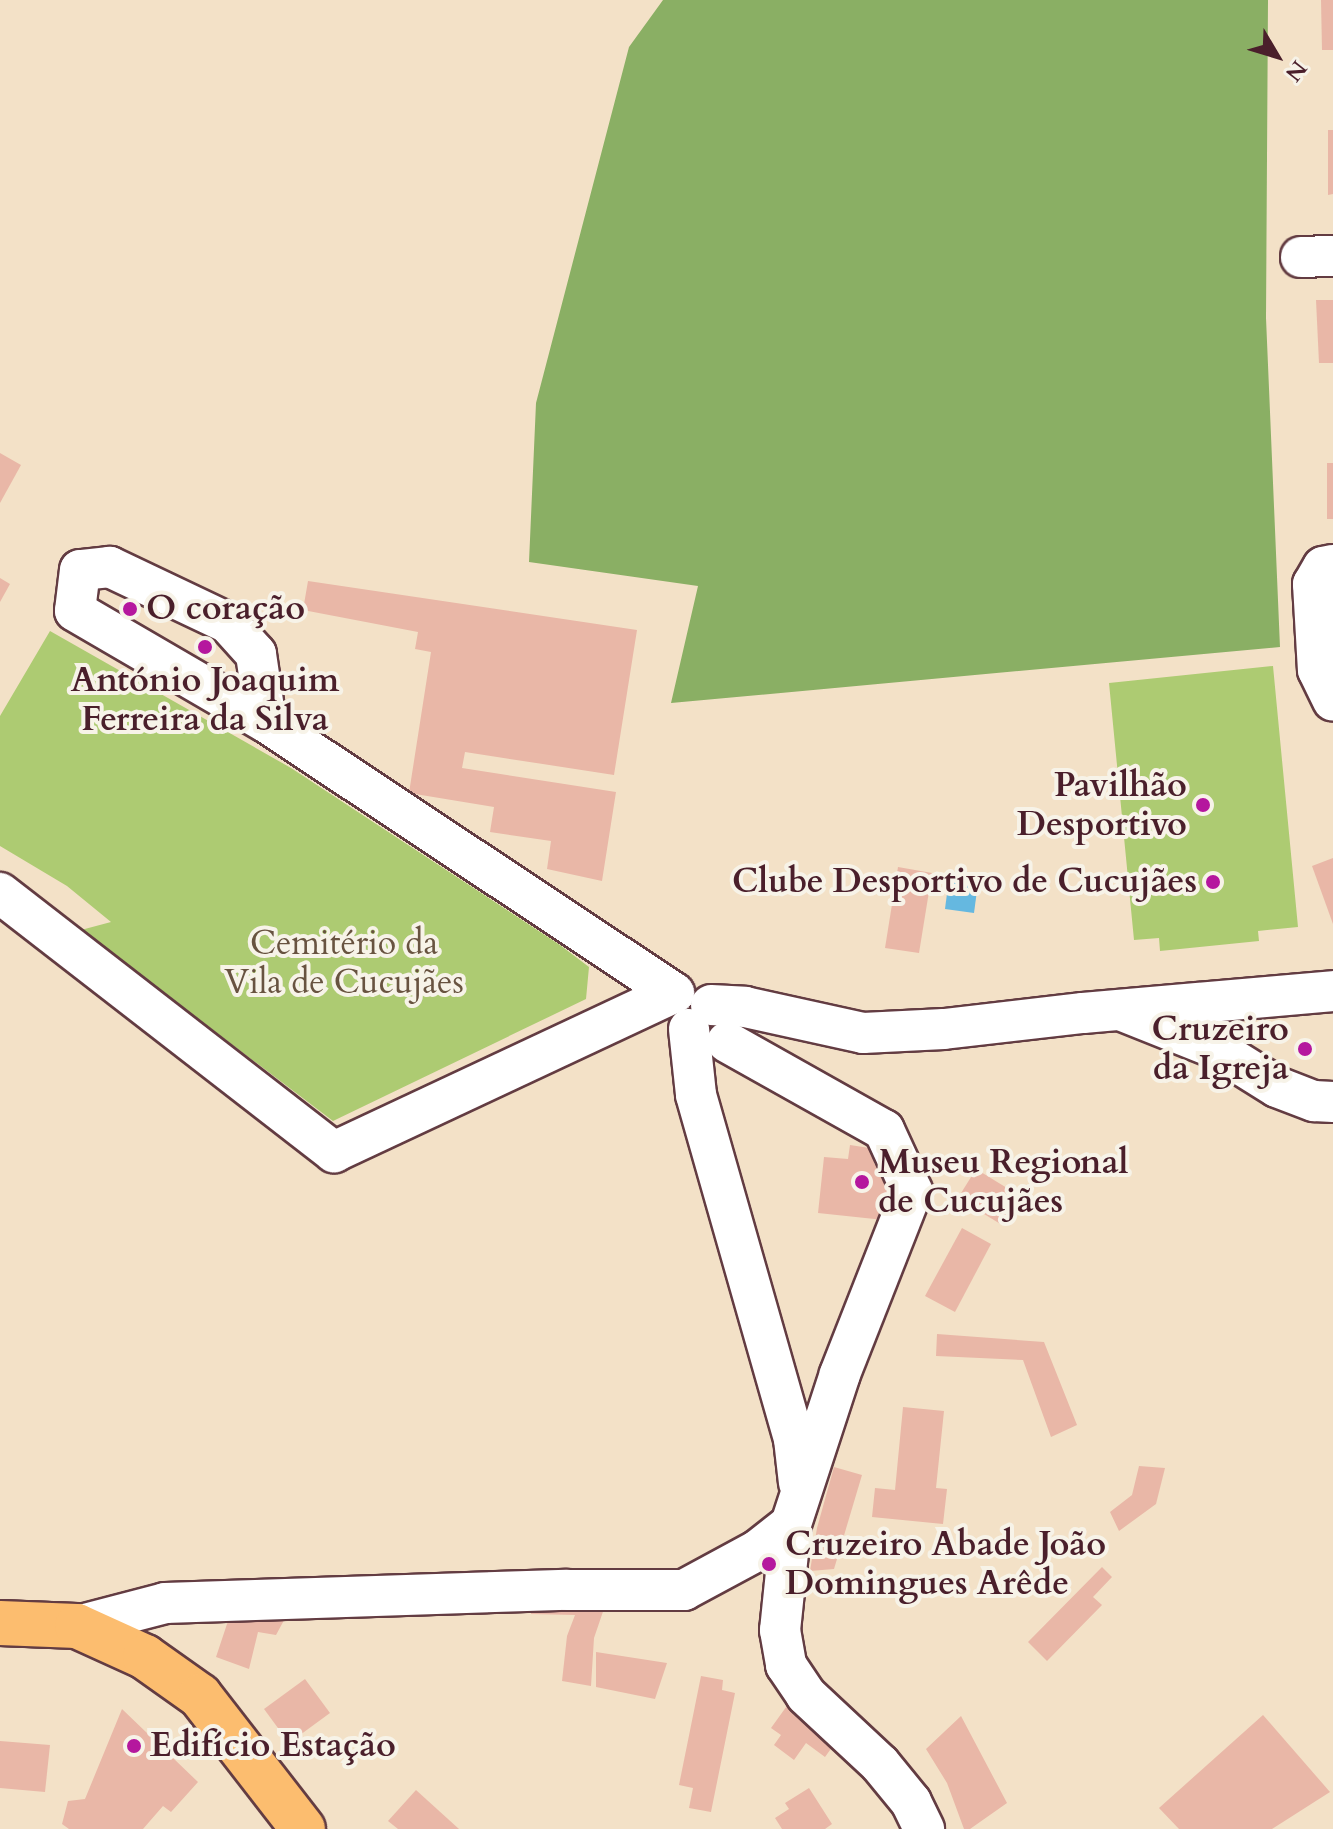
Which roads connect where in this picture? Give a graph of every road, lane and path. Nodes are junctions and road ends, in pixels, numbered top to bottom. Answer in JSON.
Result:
{"nodes":[{"id":1,"x":1333,"y":565,"type":"edge"},
{"id":2,"x":1333,"y":701,"type":"edge"},
{"id":3,"x":266,"y":722,"type":"junction"},
{"id":4,"x":0,"y":893,"type":"edge"},
{"id":5,"x":1333,"y":991,"type":"edge"},
{"id":6,"x":691,"y":1009,"type":"junction"},
{"id":7,"x":1118,"y":1009,"type":"junction"},
{"id":8,"x":727,"y":1042,"type":"dead end"},
{"id":9,"x":1333,"y":1102,"type":"edge"},
{"id":10,"x":795,"y":1510,"type":"junction"},
{"id":11,"x":0,"y":1623,"type":"edge"},
{"id":12,"x":77,"y":1626,"type":"junction"},
{"id":13,"x":303,"y":1829,"type":"edge"},
{"id":14,"x":924,"y":1829,"type":"edge"}],
"edges":[{"from":1,"to":2,"type":"street"},
{"from":3,"to":3,"type":"street"},
{"from":3,"to":6,"type":"street"},
{"from":4,"to":6,"type":"street"},
{"from":5,"to":7,"type":"street"},
{"from":6,"to":7,"type":"street"},
{"from":6,"to":10,"type":"street"},
{"from":7,"to":9,"type":"street"},
{"from":8,"to":10,"type":"street"},
{"from":10,"to":12,"type":"street"},
{"from":10,"to":14,"type":"street"},
{"from":11,"to":12,"type":"main road"},
{"from":12,"to":13,"type":"main road"}]}
